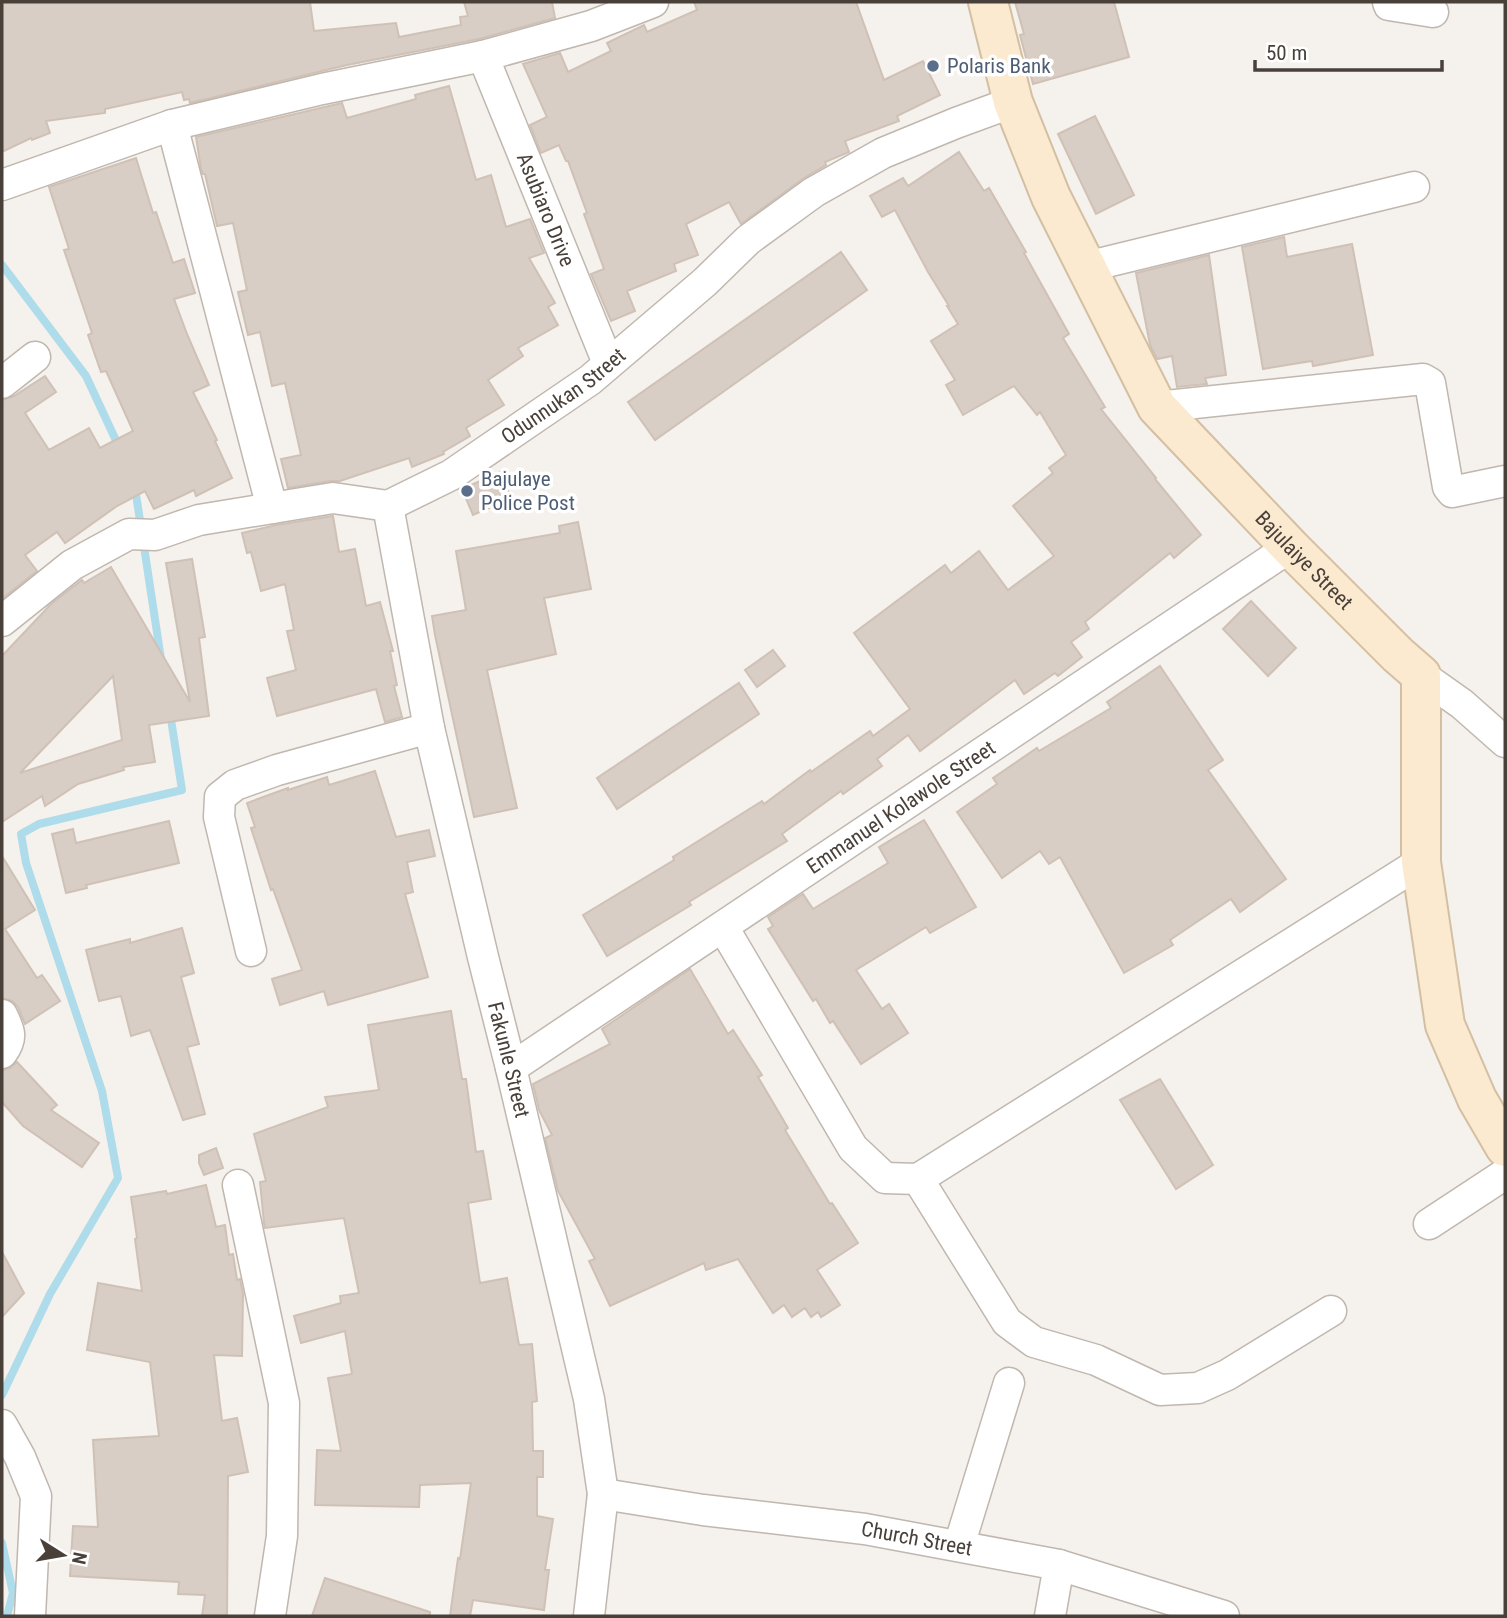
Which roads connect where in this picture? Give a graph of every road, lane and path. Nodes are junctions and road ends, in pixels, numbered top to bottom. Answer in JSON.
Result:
{"nodes":[{"id":1,"x":653,"y":2,"type":"edge"},
{"id":2,"x":988,"y":2,"type":"edge"},
{"id":3,"x":1388,"y":2,"type":"edge"},
{"id":4,"x":1433,"y":12,"type":"dead end"},
{"id":5,"x":484,"y":56,"type":"junction"},
{"id":6,"x":1013,"y":102,"type":"junction"},
{"id":7,"x":172,"y":125,"type":"junction"},
{"id":8,"x":2,"y":185,"type":"edge"},
{"id":9,"x":1414,"y":187,"type":"dead end"},
{"id":10,"x":1086,"y":267,"type":"junction"},
{"id":11,"x":35,"y":357,"type":"dead end"},
{"id":12,"x":608,"y":363,"type":"junction"},
{"id":13,"x":2,"y":383,"type":"edge"},
{"id":14,"x":1157,"y":407,"type":"junction"},
{"id":15,"x":1505,"y":481,"type":"edge"},
{"id":16,"x":388,"y":506,"type":"junction"},
{"id":17,"x":272,"y":508,"type":"junction"},
{"id":18,"x":1290,"y":547,"type":"junction"},
{"id":19,"x":2,"y":621,"type":"edge"},
{"id":20,"x":1421,"y":675,"type":"junction"},
{"id":21,"x":429,"y":728,"type":"junction"},
{"id":22,"x":1505,"y":741,"type":"edge"},
{"id":23,"x":1421,"y":862,"type":"junction"},
{"id":24,"x":723,"y":927,"type":"junction"},
{"id":25,"x":251,"y":951,"type":"dead end"},
{"id":26,"x":2,"y":1015,"type":"edge"},
{"id":27,"x":2,"y":1052,"type":"edge"},
{"id":28,"x":511,"y":1068,"type":"junction"},
{"id":29,"x":1505,"y":1147,"type":"edge"},
{"id":30,"x":1505,"y":1174,"type":"edge"},
{"id":31,"x":918,"y":1179,"type":"junction"},
{"id":32,"x":238,"y":1185,"type":"dead end"},
{"id":33,"x":1429,"y":1224,"type":"dead end"},
{"id":34,"x":1331,"y":1311,"type":"dead end"},
{"id":35,"x":1009,"y":1383,"type":"dead end"},
{"id":36,"x":2,"y":1424,"type":"edge"},
{"id":37,"x":603,"y":1494,"type":"junction"},
{"id":38,"x":959,"y":1546,"type":"junction"},
{"id":39,"x":1059,"y":1565,"type":"junction"},
{"id":40,"x":38,"y":1615,"type":"edge"},
{"id":41,"x":270,"y":1616,"type":"edge"},
{"id":42,"x":589,"y":1616,"type":"edge"},
{"id":43,"x":1050,"y":1616,"type":"edge"},
{"id":44,"x":1224,"y":1616,"type":"edge"}],
"edges":[{"from":1,"to":5,"type":"street"},
{"from":2,"to":6,"type":"street","name":"Bajulaiye Street"},
{"from":3,"to":4,"type":"street"},
{"from":5,"to":7,"type":"street"},
{"from":5,"to":12,"type":"street","name":"Asubiaro Drive"},
{"from":6,"to":10,"type":"street","name":"Bajulaiye Street"},
{"from":6,"to":12,"type":"street","name":"Odunnukan Street"},
{"from":7,"to":8,"type":"street"},
{"from":7,"to":17,"type":"street"},
{"from":9,"to":10,"type":"street"},
{"from":10,"to":14,"type":"street","name":"Bajulaiye Street"},
{"from":11,"to":13,"type":"street"},
{"from":12,"to":16,"type":"street","name":"Odunnukan Street"},
{"from":14,"to":15,"type":"street"},
{"from":14,"to":18,"type":"street","name":"Bajulaiye Street"},
{"from":16,"to":17,"type":"street"},
{"from":16,"to":21,"type":"street","name":"Fakunle Street"},
{"from":17,"to":19,"type":"street"},
{"from":18,"to":20,"type":"street","name":"Bajulaiye Street"},
{"from":18,"to":24,"type":"street","name":"Emmanuel Kolawole Street"},
{"from":20,"to":22,"type":"street"},
{"from":20,"to":23,"type":"street"},
{"from":21,"to":25,"type":"street"},
{"from":21,"to":28,"type":"street","name":"Fakunle Street"},
{"from":23,"to":29,"type":"street"},
{"from":23,"to":31,"type":"street"},
{"from":24,"to":28,"type":"street","name":"Emmanuel Kolawole Street"},
{"from":24,"to":31,"type":"street"},
{"from":26,"to":27,"type":"street"},
{"from":28,"to":37,"type":"street","name":"Fakunle Street"},
{"from":30,"to":33,"type":"street"},
{"from":31,"to":34,"type":"street"},
{"from":32,"to":41,"type":"street"},
{"from":35,"to":38,"type":"street"},
{"from":36,"to":40,"type":"street"},
{"from":37,"to":38,"type":"street","name":"Church Street"},
{"from":37,"to":42,"type":"street","name":"Fakunle Street"},
{"from":38,"to":39,"type":"street","name":"Church Street"},
{"from":39,"to":43,"type":"street"},
{"from":39,"to":44,"type":"street","name":"Church Street"}]}
